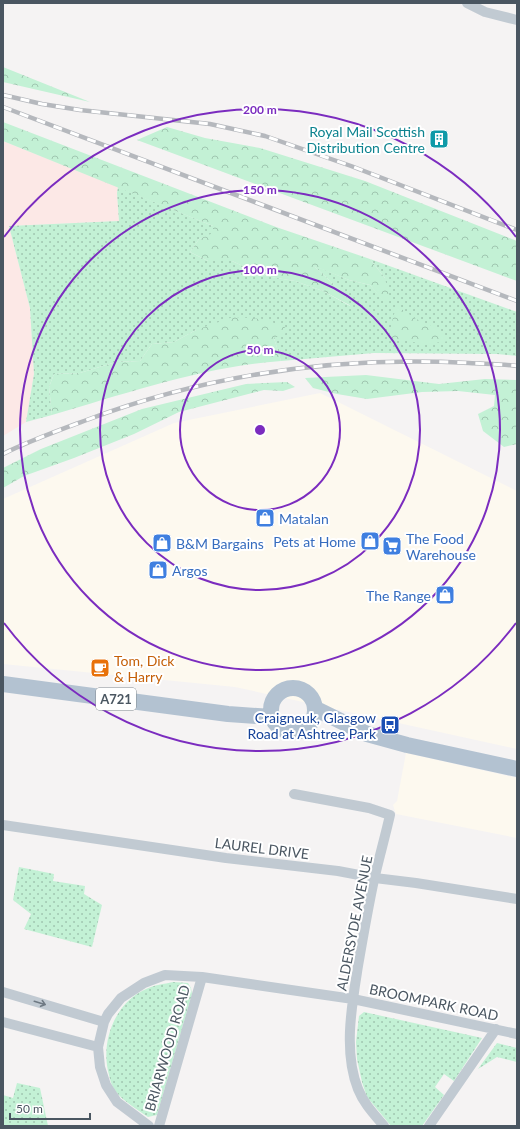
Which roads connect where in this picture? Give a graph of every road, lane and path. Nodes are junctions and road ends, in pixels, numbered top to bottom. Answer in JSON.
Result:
{"nodes":[{"id":1,"x":467,"y":3,"type":"edge"},
{"id":2,"x":517,"y":20,"type":"edge"},
{"id":3,"x":3,"y":684,"type":"edge"},
{"id":4,"x":272,"y":710,"type":"junction"},
{"id":5,"x":314,"y":714,"type":"junction"},
{"id":6,"x":517,"y":769,"type":"edge"},
{"id":7,"x":294,"y":794,"type":"dead end"},
{"id":8,"x":3,"y":825,"type":"edge"},
{"id":9,"x":374,"y":878,"type":"junction"},
{"id":10,"x":517,"y":899,"type":"edge"},
{"id":11,"x":202,"y":977,"type":"junction"},
{"id":12,"x":3,"y":992,"type":"edge"},
{"id":13,"x":353,"y":999,"type":"junction"},
{"id":14,"x":3,"y":1022,"type":"edge"},
{"id":15,"x":104,"y":1022,"type":"junction"},
{"id":16,"x":496,"y":1029,"type":"junction"},
{"id":17,"x":517,"y":1034,"type":"edge"},
{"id":18,"x":98,"y":1047,"type":"junction"},
{"id":19,"x":148,"y":1126,"type":"edge"},
{"id":20,"x":159,"y":1126,"type":"edge"},
{"id":21,"x":384,"y":1126,"type":"edge"},
{"id":22,"x":429,"y":1126,"type":"edge"}],
"edges":[{"from":1,"to":2,"type":"street"},
{"from":3,"to":4,"type":"main road","number":"A721"},
{"from":4,"to":5,"type":"main road"},
{"from":4,"to":5,"type":"main road"},
{"from":5,"to":6,"type":"main road"},
{"from":7,"to":9,"type":"street","name":"ALDERSYDE AVENUE"},
{"from":8,"to":9,"type":"street","name":"LAUREL DRIVE"},
{"from":9,"to":10,"type":"street","name":"LAUREL DRIVE"},
{"from":9,"to":13,"type":"street","name":"ALDERSYDE AVENUE"},
{"from":11,"to":13,"type":"street","name":"BROOMPARK ROAD"},
{"from":11,"to":15,"type":"street","name":"BROOMPARK ROAD"},
{"from":11,"to":20,"type":"street","name":"BRIARWOOD ROAD"},
{"from":12,"to":15,"type":"street","one_way":true},
{"from":13,"to":16,"type":"street","name":"BROOMPARK ROAD"},
{"from":13,"to":21,"type":"street","name":"ALDERSYDE AVENUE"},
{"from":14,"to":18,"type":"street"},
{"from":15,"to":18,"type":"street","name":"BROOMPARK ROAD"},
{"from":16,"to":17,"type":"street","name":"BROOMPARK ROAD"},
{"from":16,"to":22,"type":"street"},
{"from":18,"to":19,"type":"street","name":"BROOMPARK ROAD"}]}
